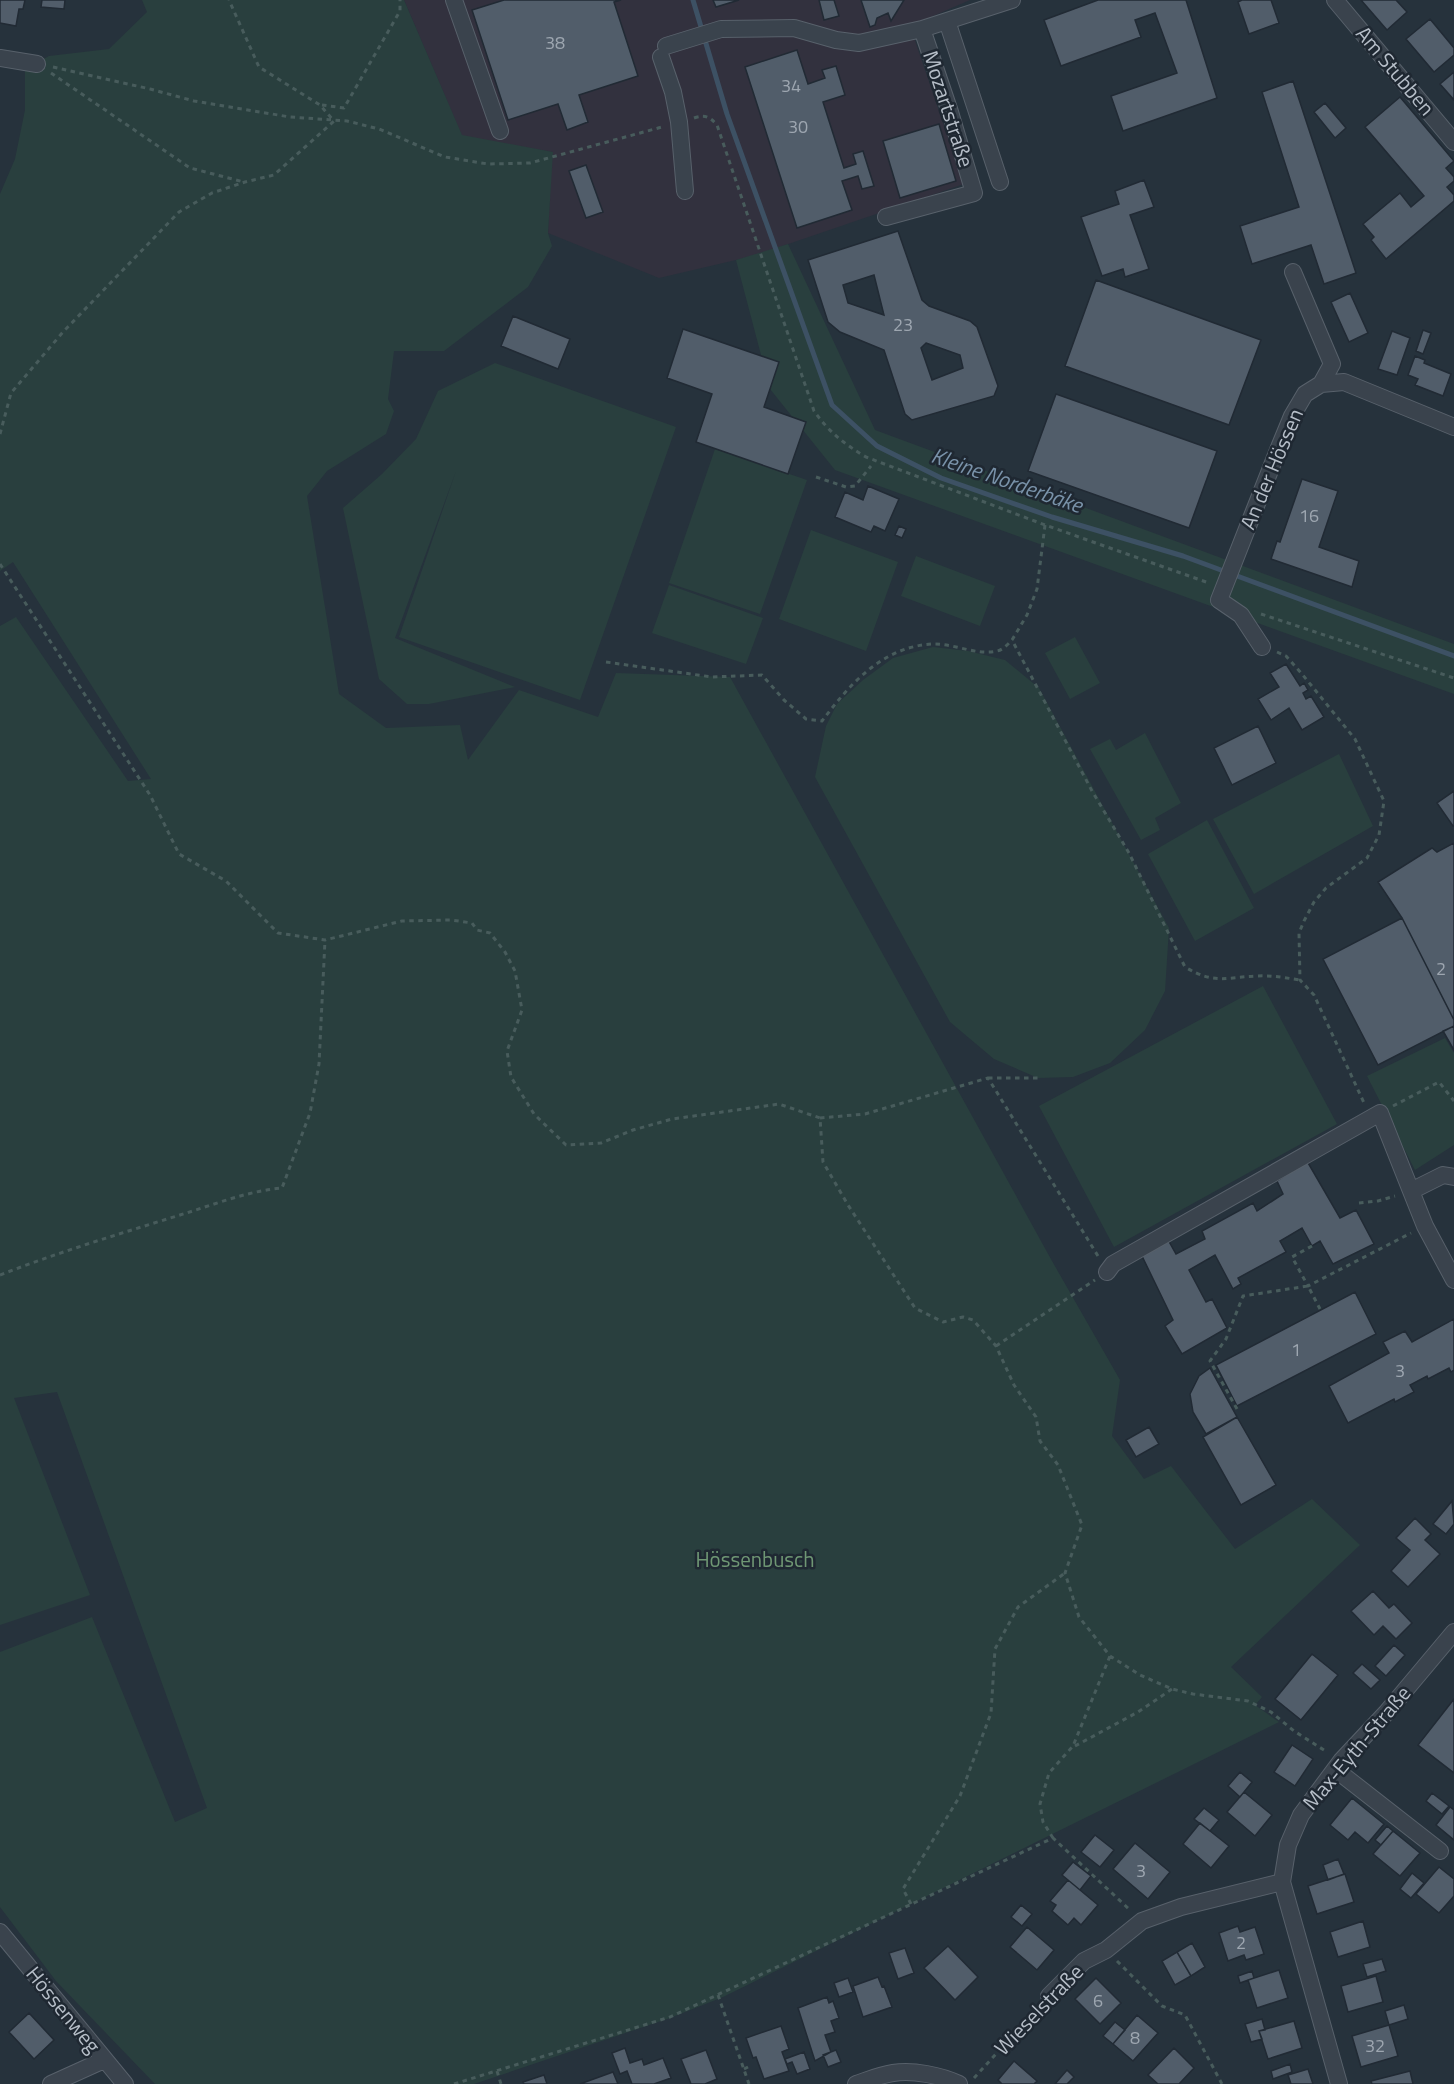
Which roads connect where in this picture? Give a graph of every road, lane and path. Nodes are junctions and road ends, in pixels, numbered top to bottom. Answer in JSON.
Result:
{"nodes":[{"id":1,"x":229,"y":0,"type":"edge"},
{"id":2,"x":400,"y":0,"type":"edge"},
{"id":3,"x":454,"y":0,"type":"edge"},
{"id":4,"x":1012,"y":0,"type":"edge"},
{"id":5,"x":1335,"y":0,"type":"edge"},
{"id":6,"x":947,"y":21,"type":"junction"},
{"id":7,"x":922,"y":29,"type":"junction"},
{"id":8,"x":0,"y":58,"type":"edge"},
{"id":9,"x":37,"y":64,"type":"junction"},
{"id":10,"x":320,"y":105,"type":"junction"},
{"id":11,"x":334,"y":121,"type":"junction"},
{"id":12,"x":679,"y":122,"type":"junction"},
{"id":13,"x":500,"y":130,"type":"dead end"},
{"id":14,"x":1454,"y":142,"type":"edge"},
{"id":15,"x":245,"y":182,"type":"junction"},
{"id":16,"x":1000,"y":182,"type":"dead end"},
{"id":17,"x":685,"y":191,"type":"dead end"},
{"id":18,"x":886,"y":217,"type":"dead end"},
{"id":19,"x":1293,"y":272,"type":"dead end"},
{"id":20,"x":1321,"y":384,"type":"junction"},
{"id":21,"x":1454,"y":427,"type":"edge"},
{"id":22,"x":0,"y":434,"type":"edge"},
{"id":23,"x":871,"y":466,"type":"dead end"},
{"id":24,"x":816,"y":477,"type":"dead end"},
{"id":25,"x":1045,"y":525,"type":"junction"},
{"id":26,"x":0,"y":564,"type":"edge"},
{"id":27,"x":1225,"y":584,"type":"junction"},
{"id":28,"x":1253,"y":611,"type":"dead end"},
{"id":29,"x":1012,"y":640,"type":"junction"},
{"id":30,"x":1262,"y":647,"type":"joint"},
{"id":31,"x":606,"y":662,"type":"dead end"},
{"id":32,"x":1454,"y":678,"type":"edge"},
{"id":33,"x":326,"y":940,"type":"junction"},
{"id":34,"x":1299,"y":980,"type":"junction"},
{"id":35,"x":988,"y":1078,"type":"junction"},
{"id":36,"x":1038,"y":1078,"type":"dead end"},
{"id":37,"x":1454,"y":1101,"type":"edge"},
{"id":38,"x":1375,"y":1115,"type":"junction"},
{"id":39,"x":820,"y":1118,"type":"junction"},
{"id":40,"x":1454,"y":1177,"type":"edge"},
{"id":41,"x":1411,"y":1191,"type":"junction"},
{"id":42,"x":1359,"y":1203,"type":"dead end"},
{"id":43,"x":1425,"y":1226,"type":"junction"},
{"id":44,"x":1312,"y":1246,"type":"dead end"},
{"id":45,"x":1449,"y":1261,"type":"edge"},
{"id":46,"x":1107,"y":1272,"type":"junction"},
{"id":47,"x":0,"y":1275,"type":"edge"},
{"id":48,"x":1454,"y":1280,"type":"edge"},
{"id":49,"x":1308,"y":1286,"type":"junction"},
{"id":50,"x":1320,"y":1308,"type":"dead end"},
{"id":51,"x":996,"y":1346,"type":"junction"},
{"id":52,"x":1237,"y":1410,"type":"dead end"},
{"id":53,"x":1065,"y":1573,"type":"junction"},
{"id":54,"x":1454,"y":1632,"type":"edge"},
{"id":55,"x":1110,"y":1656,"type":"junction"},
{"id":56,"x":1172,"y":1689,"type":"junction"},
{"id":57,"x":1073,"y":1746,"type":"junction"},
{"id":58,"x":1338,"y":1765,"type":"junction"},
{"id":59,"x":1053,"y":1838,"type":"junction"},
{"id":60,"x":1440,"y":1851,"type":"dead end"},
{"id":61,"x":1282,"y":1882,"type":"junction"},
{"id":62,"x":911,"y":1904,"type":"junction"},
{"id":63,"x":1142,"y":1921,"type":"junction"},
{"id":64,"x":0,"y":1932,"type":"edge"},
{"id":65,"x":1106,"y":1950,"type":"junction"},
{"id":66,"x":718,"y":1994,"type":"junction"},
{"id":67,"x":1048,"y":1996,"type":"joint"},
{"id":68,"x":104,"y":2060,"type":"junction"},
{"id":69,"x":752,"y":2065,"type":"dead end"},
{"id":70,"x":744,"y":2069,"type":"junction"},
{"id":71,"x":496,"y":2071,"type":"junction"},
{"id":72,"x":51,"y":2084,"type":"edge"},
{"id":73,"x":125,"y":2084,"type":"edge"},
{"id":74,"x":454,"y":2084,"type":"edge"},
{"id":75,"x":501,"y":2084,"type":"edge"},
{"id":76,"x":749,"y":2084,"type":"edge"},
{"id":77,"x":856,"y":2084,"type":"edge"},
{"id":78,"x":959,"y":2084,"type":"edge"},
{"id":79,"x":969,"y":2084,"type":"edge"},
{"id":80,"x":1222,"y":2084,"type":"edge"},
{"id":81,"x":1339,"y":2084,"type":"edge"}],
"edges":[{"from":1,"to":10,"type":"path"},
{"from":2,"to":10,"type":"path"},
{"from":3,"to":13,"type":"street"},
{"from":4,"to":6,"type":"street","name":"Mozartstraße"},
{"from":5,"to":14,"type":"street","name":"Am Stubben"},
{"from":6,"to":7,"type":"street","name":"Mozartstraße"},
{"from":6,"to":16,"type":"street"},
{"from":7,"to":12,"type":"street"},
{"from":7,"to":18,"type":"street","name":"Mozartstraße"},
{"from":8,"to":9,"type":"street"},
{"from":9,"to":11,"type":"path"},
{"from":9,"to":15,"type":"path"},
{"from":10,"to":11,"type":"path"},
{"from":11,"to":12,"type":"path"},
{"from":11,"to":15,"type":"path"},
{"from":12,"to":17,"type":"street"},
{"from":12,"to":25,"type":"path"},
{"from":15,"to":22,"type":"path"},
{"from":19,"to":20,"type":"street"},
{"from":20,"to":21,"type":"street"},
{"from":20,"to":27,"type":"street","name":"An der Hössen"},
{"from":23,"to":24,"type":"path"},
{"from":25,"to":27,"type":"path"},
{"from":25,"to":29,"type":"path"},
{"from":26,"to":33,"type":"path"},
{"from":27,"to":30,"type":"street"},
{"from":28,"to":32,"type":"path"},
{"from":29,"to":31,"type":"path"},
{"from":29,"to":34,"type":"path"},
{"from":30,"to":34,"type":"path"},
{"from":33,"to":39,"type":"path"},
{"from":33,"to":47,"type":"path"},
{"from":34,"to":38,"type":"path"},
{"from":35,"to":36,"type":"path"},
{"from":35,"to":39,"type":"path"},
{"from":35,"to":46,"type":"path"},
{"from":37,"to":38,"type":"path"},
{"from":38,"to":41,"type":"street"},
{"from":38,"to":46,"type":"street"},
{"from":39,"to":51,"type":"path"},
{"from":40,"to":41,"type":"street"},
{"from":41,"to":42,"type":"path"},
{"from":41,"to":43,"type":"street"},
{"from":43,"to":45,"type":"street"},
{"from":43,"to":49,"type":"path"},
{"from":44,"to":49,"type":"path"},
{"from":45,"to":48,"type":"street"},
{"from":46,"to":51,"type":"path"},
{"from":49,"to":50,"type":"path"},
{"from":49,"to":52,"type":"path"},
{"from":51,"to":53,"type":"path"},
{"from":53,"to":55,"type":"path"},
{"from":53,"to":62,"type":"path"},
{"from":54,"to":58,"type":"street","name":"Max-Eyth-Straße"},
{"from":55,"to":56,"type":"path"},
{"from":55,"to":57,"type":"path"},
{"from":56,"to":57,"type":"path"},
{"from":56,"to":58,"type":"path"},
{"from":57,"to":59,"type":"path"},
{"from":58,"to":60,"type":"street"},
{"from":58,"to":61,"type":"street","name":"Max-Eyth-Straße"},
{"from":59,"to":62,"type":"path"},
{"from":59,"to":63,"type":"path"},
{"from":61,"to":63,"type":"street","name":"Wieselstraße"},
{"from":61,"to":81,"type":"street","name":"Max-Eyth-Straße"},
{"from":62,"to":66,"type":"path"},
{"from":63,"to":65,"type":"street","name":"Wieselstraße"},
{"from":64,"to":68,"type":"street","name":"Hössenweg"},
{"from":65,"to":67,"type":"street","name":"Wieselstraße"},
{"from":65,"to":80,"type":"path"},
{"from":66,"to":70,"type":"path"},
{"from":66,"to":71,"type":"path"},
{"from":67,"to":79,"type":"path","name":"Wieselstraße"},
{"from":68,"to":72,"type":"street","name":"Hössenweg"},
{"from":68,"to":73,"type":"street","name":"Hössenweg"},
{"from":69,"to":70,"type":"path"},
{"from":70,"to":76,"type":"path"},
{"from":71,"to":74,"type":"path"},
{"from":71,"to":75,"type":"path"},
{"from":77,"to":78,"type":"street"}]}
